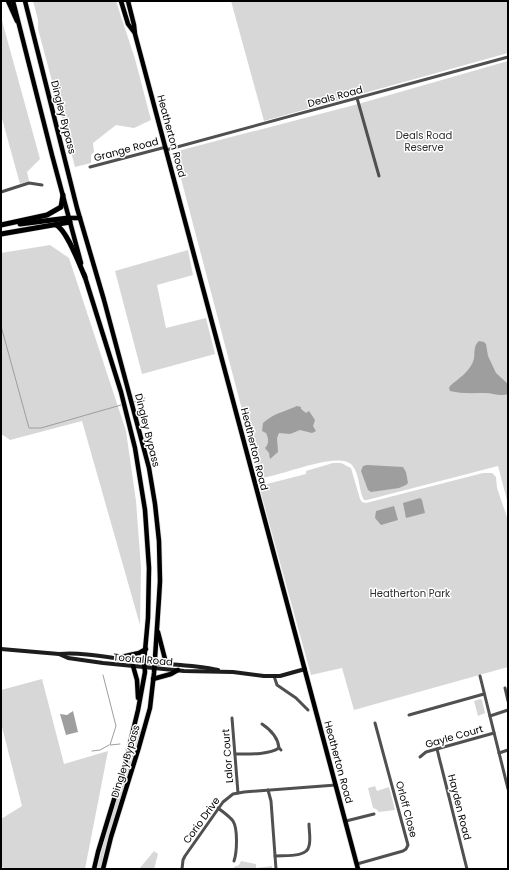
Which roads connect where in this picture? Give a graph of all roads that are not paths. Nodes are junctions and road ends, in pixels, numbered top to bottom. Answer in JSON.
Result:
{"nodes":[{"id":1,"x":8,"y":1,"type":"edge"},
{"id":2,"x":13,"y":1,"type":"edge"},
{"id":3,"x":25,"y":1,"type":"edge"},
{"id":4,"x":121,"y":1,"type":"edge"},
{"id":5,"x":128,"y":1,"type":"edge"},
{"id":6,"x":19,"y":24,"type":"junction"},
{"id":7,"x":135,"y":34,"type":"junction"},
{"id":8,"x":508,"y":57,"type":"edge"},
{"id":9,"x":357,"y":98,"type":"junction"},
{"id":10,"x":166,"y":149,"type":"junction"},
{"id":11,"x":90,"y":167,"type":"dead end"},
{"id":12,"x":379,"y":176,"type":"dead end"},
{"id":13,"x":42,"y":185,"type":"dead end"},
{"id":14,"x":1,"y":192,"type":"edge"},
{"id":15,"x":63,"y":195,"type":"junction"},
{"id":16,"x":80,"y":218,"type":"junction"},
{"id":17,"x":69,"y":220,"type":"junction"},
{"id":18,"x":2,"y":225,"type":"edge"},
{"id":19,"x":54,"y":225,"type":"junction"},
{"id":20,"x":1,"y":234,"type":"edge"},
{"id":21,"x":85,"y":278,"type":"junction"},
{"id":22,"x":157,"y":628,"type":"junction"},
{"id":23,"x":1,"y":649,"type":"edge"},
{"id":24,"x":146,"y":649,"type":"junction"},
{"id":25,"x":60,"y":654,"type":"junction"},
{"id":26,"x":117,"y":658,"type":"junction"},
{"id":27,"x":166,"y":663,"type":"junction"},
{"id":28,"x":144,"y":664,"type":"junction"},
{"id":29,"x":154,"y":665,"type":"junction"},
{"id":30,"x":133,"y":666,"type":"junction"},
{"id":31,"x":305,"y":669,"type":"junction"},
{"id":32,"x":178,"y":670,"type":"junction"},
{"id":33,"x":226,"y":671,"type":"junction"},
{"id":34,"x":274,"y":676,"type":"junction"},
{"id":35,"x":480,"y":676,"type":"dead end"},
{"id":36,"x":153,"y":679,"type":"junction"},
{"id":37,"x":505,"y":688,"type":"dead end"},
{"id":38,"x":484,"y":694,"type":"junction"},
{"id":39,"x":508,"y":701,"type":"edge"},
{"id":40,"x":138,"y":710,"type":"junction"},
{"id":41,"x":308,"y":710,"type":"dead end"},
{"id":42,"x":508,"y":710,"type":"edge"},
{"id":43,"x":409,"y":715,"type":"dead end"},
{"id":44,"x":490,"y":716,"type":"junction"},
{"id":45,"x":232,"y":718,"type":"dead end"},
{"id":46,"x":375,"y":723,"type":"dead end"},
{"id":47,"x":262,"y":724,"type":"dead end"},
{"id":48,"x":494,"y":733,"type":"junction"},
{"id":49,"x":437,"y":749,"type":"junction"},
{"id":50,"x":508,"y":750,"type":"edge"},
{"id":51,"x":499,"y":753,"type":"junction"},
{"id":52,"x":235,"y":754,"type":"junction"},
{"id":53,"x":420,"y":756,"type":"dead end"},
{"id":54,"x":336,"y":785,"type":"junction"},
{"id":55,"x":508,"y":789,"type":"edge"},
{"id":56,"x":270,"y":790,"type":"junction"},
{"id":57,"x":238,"y":793,"type":"junction"},
{"id":58,"x":218,"y":808,"type":"junction"},
{"id":59,"x":374,"y":814,"type":"dead end"},
{"id":60,"x":346,"y":821,"type":"junction"},
{"id":61,"x":309,"y":824,"type":"dead end"},
{"id":62,"x":275,"y":856,"type":"junction"},
{"id":63,"x":234,"y":861,"type":"dead end"},
{"id":64,"x":358,"y":866,"type":"edge"},
{"id":65,"x":94,"y":869,"type":"edge"},
{"id":66,"x":103,"y":869,"type":"edge"},
{"id":67,"x":182,"y":869,"type":"edge"},
{"id":68,"x":276,"y":869,"type":"edge"},
{"id":69,"x":468,"y":869,"type":"edge"}],
"edges":[{"from":1,"to":6,"type":"main road"},
{"from":2,"to":6,"type":"main road","name":"Dingley Bypass"},
{"from":3,"to":16,"type":"main road","name":"Dingley Bypass"},
{"from":4,"to":7,"type":"main road","name":"Heatherton Road"},
{"from":5,"to":7,"type":"main road","name":"Heatherton Road"},
{"from":6,"to":15,"type":"main road","name":"Dingley Bypass"},
{"from":7,"to":10,"type":"main road","name":"Heatherton Road"},
{"from":8,"to":9,"type":"street","name":"Deals Road"},
{"from":9,"to":10,"type":"street","name":"Deals Road"},
{"from":9,"to":12,"type":"street"},
{"from":10,"to":11,"type":"street","name":"Grange Road"},
{"from":10,"to":31,"type":"main road","name":"Heatherton Road"},
{"from":13,"to":14,"type":"street"},
{"from":15,"to":17,"type":"main road","name":"Dingley Bypass"},
{"from":15,"to":18,"type":"highway"},
{"from":16,"to":17,"type":"main road"},
{"from":16,"to":22,"type":"main road","name":"Dingley Bypass"},
{"from":17,"to":18,"type":"highway"},
{"from":17,"to":19,"type":"highway"},
{"from":17,"to":21,"type":"main road","name":"Dingley Bypass"},
{"from":19,"to":20,"type":"highway"},
{"from":19,"to":21,"type":"highway"},
{"from":21,"to":24,"type":"main road","name":"Dingley Bypass"},
{"from":22,"to":27,"type":"main road"},
{"from":22,"to":29,"type":"main road","name":"Dingley Bypass"},
{"from":23,"to":25,"type":"main road","name":"Tootal Road"},
{"from":24,"to":26,"type":"main road"},
{"from":24,"to":28,"type":"main road","name":"Dingley Bypass"},
{"from":25,"to":26,"type":"main road","name":"Tootal Road"},
{"from":25,"to":30,"type":"main road","name":"Tootal Road"},
{"from":26,"to":28,"type":"main road","name":"Tootal Road"},
{"from":27,"to":29,"type":"main road","name":"Tootal Road"},
{"from":27,"to":33,"type":"main road","name":"Tootal Road"},
{"from":28,"to":29,"type":"main road","name":"Tootal Road"},
{"from":28,"to":30,"type":"main road","name":"Tootal Road"},
{"from":28,"to":40,"type":"main road","name":"Dingley Bypass"},
{"from":29,"to":32,"type":"main road","name":"Tootal Road"},
{"from":29,"to":36,"type":"main road","name":"Dingley Bypass"},
{"from":30,"to":40,"type":"main road"},
{"from":31,"to":34,"type":"main road","name":"Tootal Road"},
{"from":31,"to":54,"type":"main road","name":"Heatherton Road"},
{"from":32,"to":33,"type":"main road","name":"Tootal Road"},
{"from":32,"to":36,"type":"main road"},
{"from":33,"to":34,"type":"main road","name":"Tootal Road"},
{"from":34,"to":41,"type":"street"},
{"from":35,"to":38,"type":"street"},
{"from":36,"to":66,"type":"main road","name":"Dingley Bypass"},
{"from":37,"to":39,"type":"street"},
{"from":38,"to":43,"type":"street"},
{"from":38,"to":44,"type":"street"},
{"from":40,"to":65,"type":"main road","name":"Dingley Bypass"},
{"from":42,"to":44,"type":"street"},
{"from":44,"to":48,"type":"street"},
{"from":45,"to":52,"type":"street","name":"Lalor Court"},
{"from":46,"to":64,"type":"street","name":"Orloff Close"},
{"from":47,"to":52,"type":"street"},
{"from":48,"to":49,"type":"street","name":"Gayle Court"},
{"from":48,"to":51,"type":"street"},
{"from":49,"to":53,"type":"street","name":"Gayle Court"},
{"from":49,"to":69,"type":"street","name":"Hayden Road"},
{"from":50,"to":51,"type":"street"},
{"from":51,"to":55,"type":"street"},
{"from":52,"to":57,"type":"street","name":"Lalor Court"},
{"from":54,"to":56,"type":"street","name":"Corio Drive"},
{"from":54,"to":60,"type":"main road","name":"Heatherton Road"},
{"from":56,"to":57,"type":"street","name":"Corio Drive"},
{"from":56,"to":62,"type":"street"},
{"from":57,"to":58,"type":"street","name":"Corio Drive"},
{"from":58,"to":63,"type":"street"},
{"from":58,"to":67,"type":"street","name":"Corio Drive"},
{"from":59,"to":60,"type":"street"},
{"from":60,"to":64,"type":"main road","name":"Heatherton Road"},
{"from":61,"to":62,"type":"street"},
{"from":62,"to":68,"type":"street"}]}
